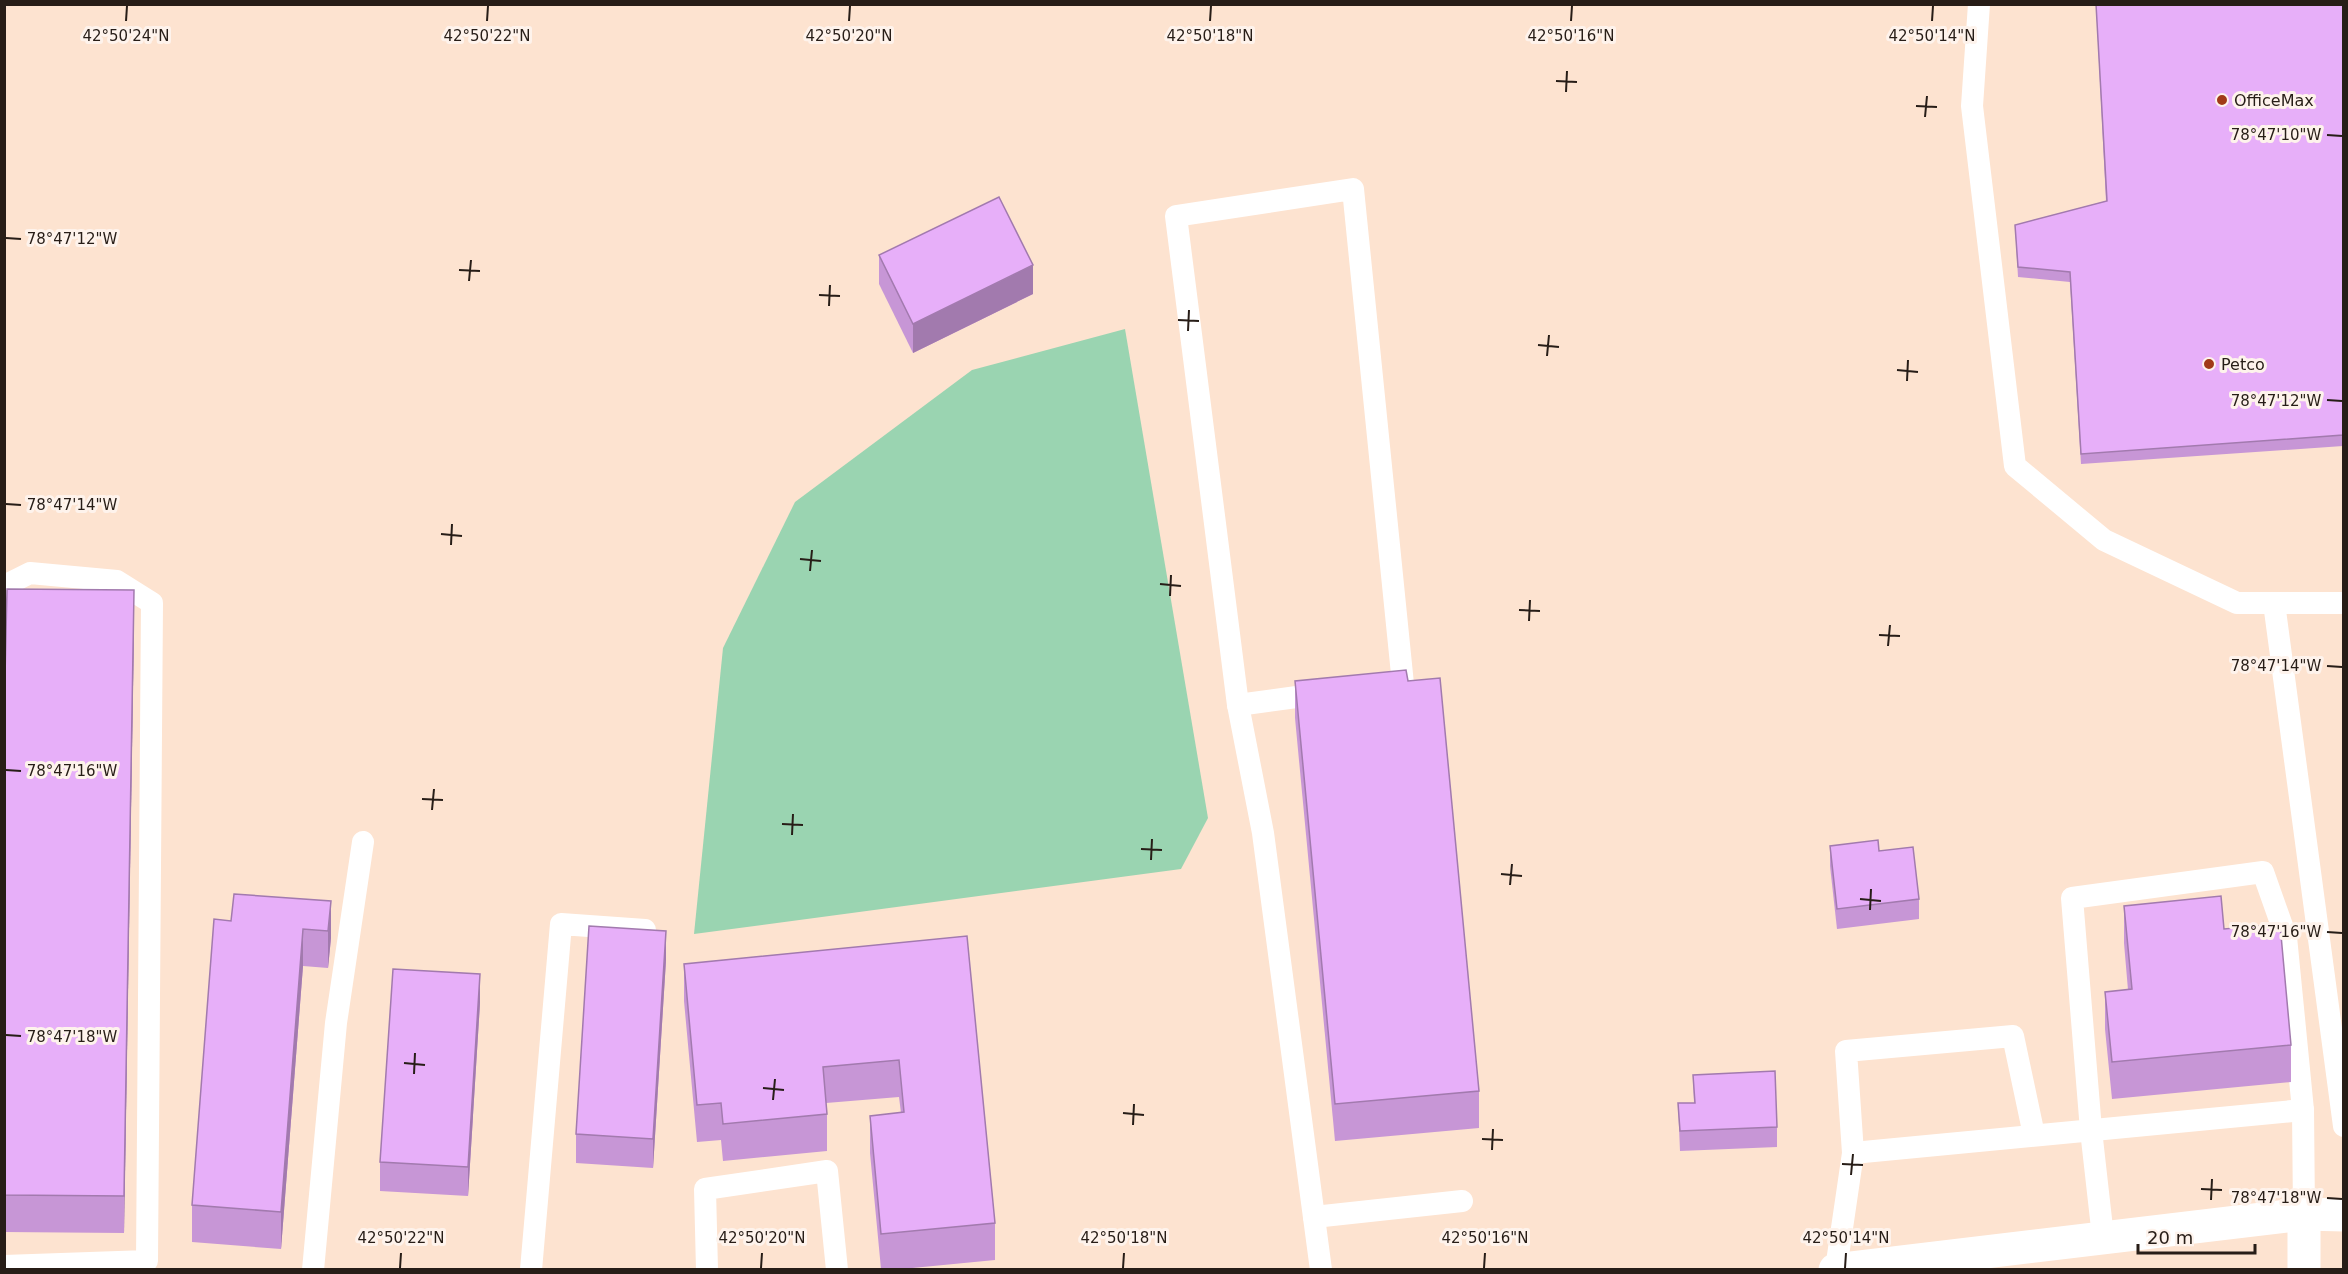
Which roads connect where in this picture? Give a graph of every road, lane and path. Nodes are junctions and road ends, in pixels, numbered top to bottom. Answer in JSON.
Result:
{"nodes":[{"id":1,"x":1979,"y":4,"type":"edge"},
{"id":2,"x":4,"y":586,"type":"edge"},
{"id":3,"x":2274,"y":603,"type":"junction"},
{"id":4,"x":2343,"y":603,"type":"edge"},
{"id":5,"x":1368,"y":688,"type":"edge"},
{"id":6,"x":1344,"y":691,"type":"edge"},
{"id":7,"x":1238,"y":705,"type":"junction"},
{"id":8,"x":363,"y":842,"type":"dead end"},
{"id":9,"x":654,"y":931,"type":"edge"},
{"id":10,"x":2303,"y":1110,"type":"junction"},
{"id":11,"x":2343,"y":1126,"type":"edge"},
{"id":12,"x":2091,"y":1130,"type":"junction"},
{"id":13,"x":2034,"y":1135,"type":"junction"},
{"id":14,"x":1853,"y":1153,"type":"junction"},
{"id":15,"x":1462,"y":1201,"type":"dead end"},
{"id":16,"x":2304,"y":1214,"type":"junction"},
{"id":17,"x":2343,"y":1215,"type":"edge"},
{"id":18,"x":1314,"y":1217,"type":"junction"},
{"id":19,"x":2103,"y":1237,"type":"junction"},
{"id":20,"x":4,"y":1266,"type":"edge"},
{"id":21,"x":313,"y":1269,"type":"edge"},
{"id":22,"x":531,"y":1269,"type":"edge"},
{"id":23,"x":707,"y":1269,"type":"edge"},
{"id":24,"x":837,"y":1269,"type":"edge"},
{"id":25,"x":1321,"y":1269,"type":"edge"},
{"id":26,"x":1835,"y":1269,"type":"edge"},
{"id":27,"x":2304,"y":1269,"type":"edge"}],
"edges":[{"from":1,"to":3,"type":"lane"},
{"from":2,"to":20,"type":"lane"},
{"from":3,"to":4,"type":"lane"},
{"from":3,"to":11,"type":"lane"},
{"from":5,"to":7,"type":"lane"},
{"from":6,"to":7,"type":"lane"},
{"from":7,"to":18,"type":"lane"},
{"from":8,"to":21,"type":"lane"},
{"from":9,"to":22,"type":"lane"},
{"from":10,"to":12,"type":"lane"},
{"from":10,"to":12,"type":"lane"},
{"from":10,"to":16,"type":"lane"},
{"from":12,"to":13,"type":"lane"},
{"from":12,"to":19,"type":"lane"},
{"from":13,"to":14,"type":"lane"},
{"from":13,"to":14,"type":"lane"},
{"from":14,"to":26,"type":"lane"},
{"from":15,"to":18,"type":"lane"},
{"from":16,"to":17,"type":"main road"},
{"from":16,"to":19,"type":"main road"},
{"from":16,"to":27,"type":"main road"},
{"from":18,"to":25,"type":"lane"},
{"from":19,"to":26,"type":"main road"},
{"from":23,"to":24,"type":"lane"}]}
